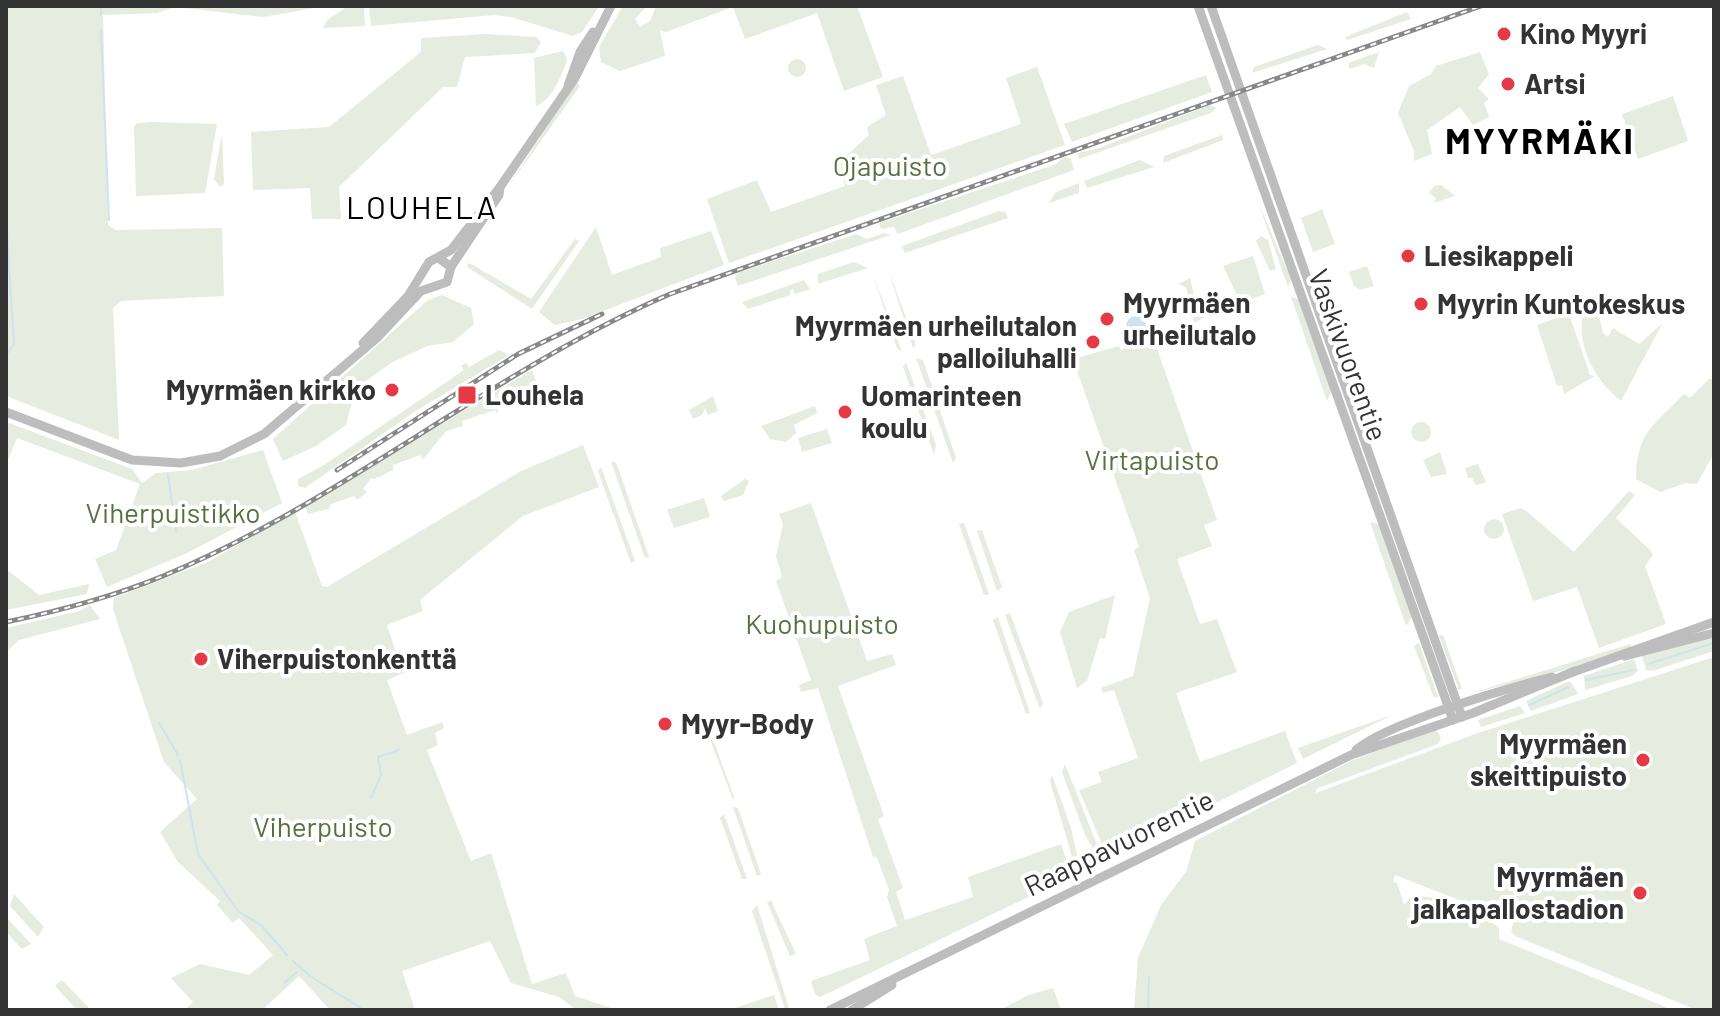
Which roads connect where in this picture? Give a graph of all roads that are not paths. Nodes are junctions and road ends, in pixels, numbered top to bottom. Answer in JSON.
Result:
{"nodes":[{"id":1,"x":1198,"y":6,"type":"edge"},
{"id":2,"x":1211,"y":6,"type":"edge"},
{"id":3,"x":609,"y":10,"type":"edge"},
{"id":4,"x":500,"y":187,"type":"junction"},
{"id":5,"x":440,"y":259,"type":"junction"},
{"id":6,"x":451,"y":267,"type":"junction"},
{"id":7,"x":425,"y":271,"type":"junction"},
{"id":8,"x":435,"y":285,"type":"junction"},
{"id":9,"x":355,"y":354,"type":"junction"},
{"id":10,"x":6,"y":412,"type":"edge"},
{"id":11,"x":1714,"y":622,"type":"edge"},
{"id":12,"x":1714,"y":633,"type":"edge"},
{"id":13,"x":1616,"y":657,"type":"junction"},
{"id":14,"x":1575,"y":671,"type":"junction"},
{"id":15,"x":1454,"y":708,"type":"junction"},
{"id":16,"x":1457,"y":719,"type":"junction"},
{"id":17,"x":1351,"y":755,"type":"junction"},
{"id":18,"x":908,"y":974,"type":"junction"},
{"id":19,"x":830,"y":1010,"type":"edge"},
{"id":20,"x":852,"y":1010,"type":"edge"}],
"edges":[{"from":1,"to":15,"type":"main road","name":"Vaskivuorentie"},
{"from":2,"to":15,"type":"main road","name":"Vaskivuorentie"},
{"from":3,"to":4,"type":"main road"},
{"from":4,"to":5,"type":"main road"},
{"from":4,"to":6,"type":"main road"},
{"from":5,"to":6,"type":"main road"},
{"from":5,"to":7,"type":"main road"},
{"from":6,"to":8,"type":"main road"},
{"from":7,"to":8,"type":"main road"},
{"from":7,"to":9,"type":"main road"},
{"from":8,"to":9,"type":"main road"},
{"from":9,"to":10,"type":"main road"},
{"from":11,"to":13,"type":"main road","name":"Raappavuorentie"},
{"from":12,"to":13,"type":"main road","name":"Raappavuorentie"},
{"from":13,"to":14,"type":"main road","name":"Raappavuorentie"},
{"from":14,"to":15,"type":"main road","name":"Raappavuorentie"},
{"from":14,"to":16,"type":"main road","name":"Raappavuorentie"},
{"from":15,"to":16,"type":"main road","name":"Vaskivuorentie"},
{"from":15,"to":17,"type":"main road","name":"Raappavuorentie"},
{"from":16,"to":17,"type":"main road","name":"Raappavuorentie"},
{"from":17,"to":18,"type":"main road","name":"Raappavuorentie"},
{"from":18,"to":19,"type":"main road","name":"Raappavuorentie"},
{"from":18,"to":20,"type":"main road","name":"Raappavuorentie"}]}
